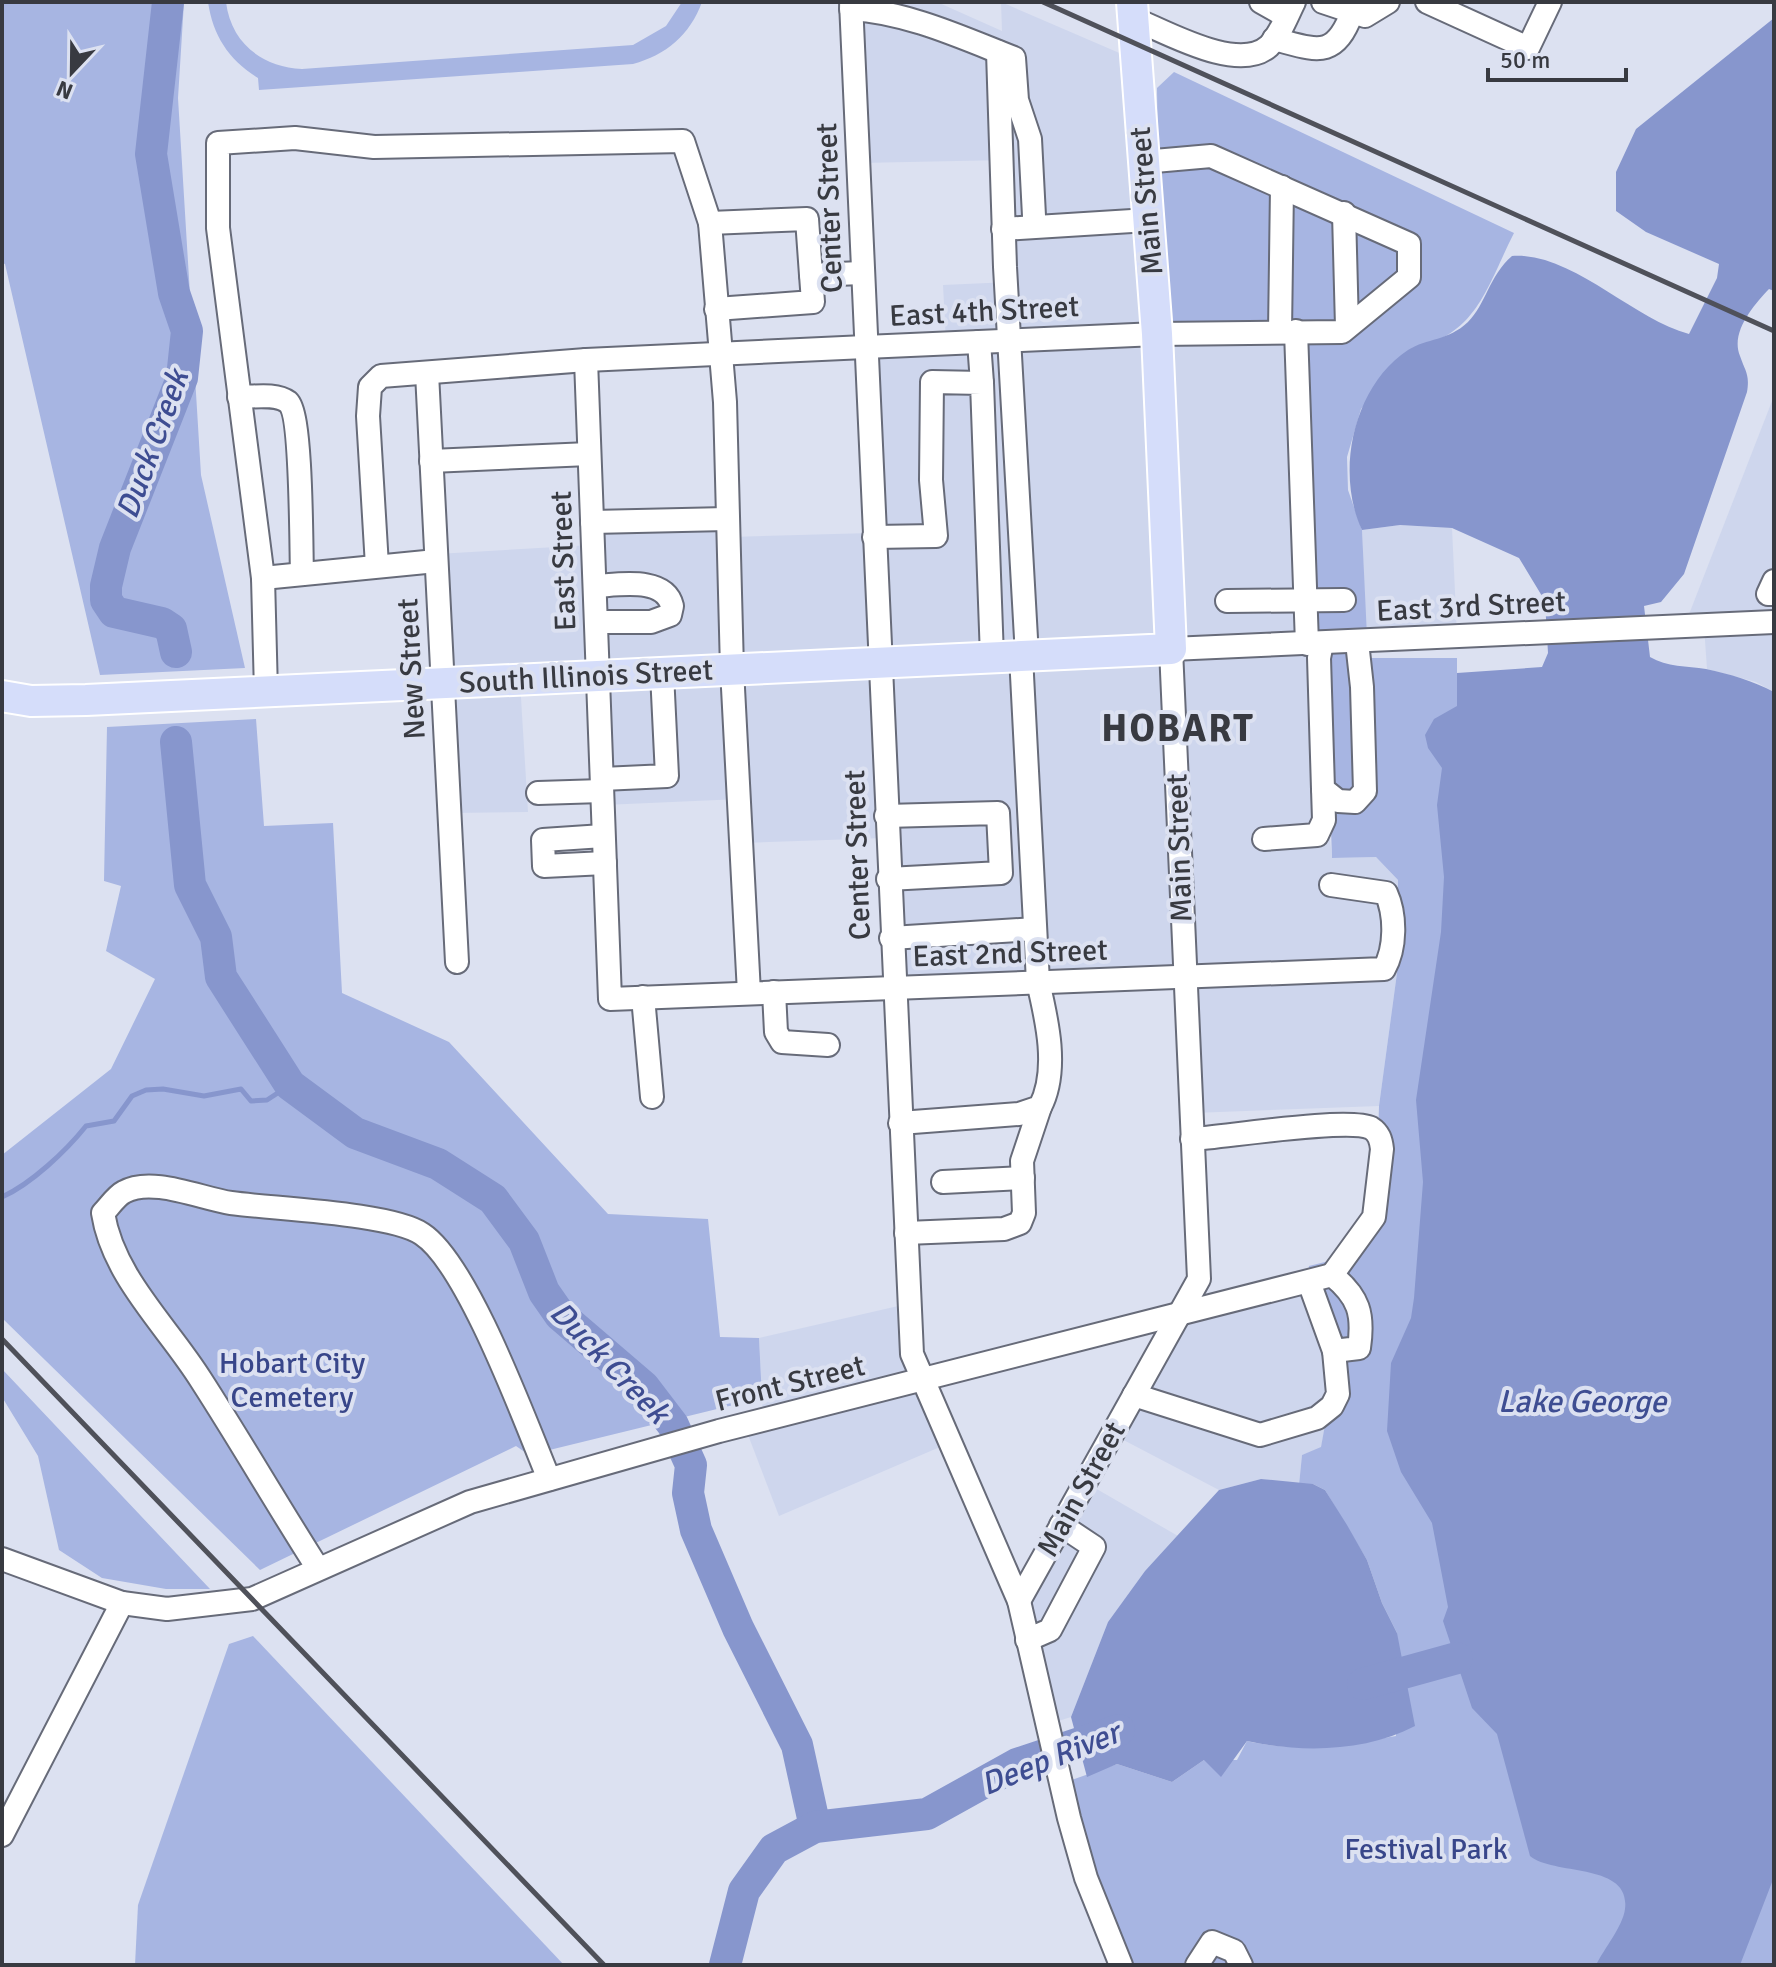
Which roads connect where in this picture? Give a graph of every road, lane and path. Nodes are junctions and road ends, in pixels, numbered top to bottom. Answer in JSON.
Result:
{"nodes":[{"id":1,"x":1261,"y":2,"type":"edge"},
{"id":2,"x":1323,"y":2,"type":"edge"},
{"id":3,"x":1388,"y":2,"type":"edge"},
{"id":4,"x":1427,"y":2,"type":"edge"},
{"id":5,"x":1550,"y":2,"type":"edge"},
{"id":6,"x":851,"y":6,"type":"edge"},
{"id":7,"x":1290,"y":9,"type":"edge"},
{"id":8,"x":1132,"y":10,"type":"edge"},
{"id":9,"x":1352,"y":13,"type":"junction"},
{"id":10,"x":1274,"y":39,"type":"junction"},
{"id":11,"x":998,"y":52,"type":"junction"},
{"id":12,"x":1023,"y":112,"type":"junction"},
{"id":13,"x":1000,"y":113,"type":"junction"},
{"id":14,"x":1143,"y":162,"type":"junction"},
{"id":15,"x":1282,"y":187,"type":"junction"},
{"id":16,"x":1344,"y":213,"type":"junction"},
{"id":17,"x":1147,"y":215,"type":"junction"},
{"id":18,"x":1034,"y":216,"type":"junction"},
{"id":19,"x":710,"y":223,"type":"junction"},
{"id":20,"x":1003,"y":223,"type":"junction"},
{"id":21,"x":862,"y":273,"type":"junction"},
{"id":22,"x":811,"y":275,"type":"junction"},
{"id":23,"x":716,"y":309,"type":"junction"},
{"id":24,"x":1347,"y":327,"type":"junction"},
{"id":25,"x":1293,"y":331,"type":"junction"},
{"id":26,"x":1157,"y":334,"type":"junction"},
{"id":27,"x":1010,"y":340,"type":"junction"},
{"id":28,"x":979,"y":342,"type":"junction"},
{"id":29,"x":932,"y":344,"type":"junction"},
{"id":30,"x":865,"y":347,"type":"junction"},
{"id":31,"x":721,"y":355,"type":"junction"},
{"id":32,"x":586,"y":360,"type":"junction"},
{"id":33,"x":427,"y":373,"type":"junction"},
{"id":34,"x":932,"y":382,"type":"junction"},
{"id":35,"x":982,"y":383,"type":"junction"},
{"id":36,"x":239,"y":397,"type":"junction"},
{"id":37,"x":589,"y":454,"type":"junction"},
{"id":38,"x":431,"y":461,"type":"junction"},
{"id":39,"x":727,"y":519,"type":"junction"},
{"id":40,"x":592,"y":522,"type":"junction"},
{"id":41,"x":874,"y":537,"type":"junction"},
{"id":42,"x":436,"y":561,"type":"junction"},
{"id":43,"x":377,"y":566,"type":"junction"},
{"id":44,"x":302,"y":574,"type":"junction"},
{"id":45,"x":263,"y":578,"type":"junction"},
{"id":46,"x":1774,"y":581,"type":"edge"},
{"id":47,"x":595,"y":586,"type":"junction"},
{"id":48,"x":1774,"y":594,"type":"edge"},
{"id":49,"x":1344,"y":600,"type":"dead end"},
{"id":50,"x":1227,"y":601,"type":"dead end"},
{"id":51,"x":1305,"y":602,"type":"junction"},
{"id":52,"x":596,"y":622,"type":"junction"},
{"id":53,"x":1774,"y":622,"type":"edge"},
{"id":54,"x":1357,"y":642,"type":"junction"},
{"id":55,"x":1314,"y":643,"type":"junction"},
{"id":56,"x":1171,"y":649,"type":"junction"},
{"id":57,"x":1014,"y":656,"type":"junction"},
{"id":58,"x":880,"y":663,"type":"junction"},
{"id":59,"x":732,"y":669,"type":"junction"},
{"id":60,"x":662,"y":673,"type":"junction"},
{"id":61,"x":598,"y":676,"type":"junction"},
{"id":62,"x":441,"y":683,"type":"junction"},
{"id":63,"x":266,"y":692,"type":"junction"},
{"id":64,"x":2,"y":696,"type":"edge"},
{"id":65,"x":602,"y":785,"type":"junction"},
{"id":66,"x":1323,"y":789,"type":"junction"},
{"id":67,"x":538,"y":793,"type":"dead end"},
{"id":68,"x":886,"y":816,"type":"junction"},
{"id":69,"x":603,"y":836,"type":"junction"},
{"id":70,"x":1264,"y":839,"type":"dead end"},
{"id":71,"x":605,"y":863,"type":"junction"},
{"id":72,"x":888,"y":879,"type":"junction"},
{"id":73,"x":1331,"y":885,"type":"dead end"},
{"id":74,"x":1035,"y":929,"type":"junction"},
{"id":75,"x":891,"y":938,"type":"junction"},
{"id":76,"x":457,"y":962,"type":"dead end"},
{"id":77,"x":1184,"y":976,"type":"junction"},
{"id":78,"x":1038,"y":982,"type":"junction"},
{"id":79,"x":893,"y":987,"type":"junction"},
{"id":80,"x":774,"y":992,"type":"junction"},
{"id":81,"x":749,"y":993,"type":"junction"},
{"id":82,"x":643,"y":997,"type":"junction"},
{"id":83,"x":610,"y":999,"type":"joint"},
{"id":84,"x":828,"y":1045,"type":"dead end"},
{"id":85,"x":652,"y":1097,"type":"dead end"},
{"id":86,"x":1040,"y":1107,"type":"junction"},
{"id":87,"x":900,"y":1123,"type":"junction"},
{"id":88,"x":1192,"y":1139,"type":"junction"},
{"id":89,"x":1023,"y":1178,"type":"junction"},
{"id":90,"x":943,"y":1182,"type":"dead end"},
{"id":91,"x":906,"y":1233,"type":"junction"},
{"id":92,"x":1332,"y":1275,"type":"junction"},
{"id":93,"x":1303,"y":1283,"type":"junction"},
{"id":94,"x":1178,"y":1315,"type":"junction"},
{"id":95,"x":1334,"y":1351,"type":"junction"},
{"id":96,"x":923,"y":1380,"type":"junction"},
{"id":97,"x":1134,"y":1395,"type":"junction"},
{"id":98,"x":549,"y":1479,"type":"junction"},
{"id":99,"x":1061,"y":1525,"type":"junction"},
{"id":100,"x":2,"y":1559,"type":"edge"},
{"id":101,"x":317,"y":1567,"type":"junction"},
{"id":102,"x":1019,"y":1601,"type":"junction"},
{"id":103,"x":122,"y":1603,"type":"junction"},
{"id":104,"x":1027,"y":1640,"type":"junction"},
{"id":105,"x":2,"y":1835,"type":"edge"},
{"id":106,"x":1121,"y":1965,"type":"edge"},
{"id":107,"x":1197,"y":1965,"type":"edge"},
{"id":108,"x":1241,"y":1965,"type":"edge"}],
"edges":[{"from":1,"to":7,"type":"street"},
{"from":2,"to":9,"type":"street"},
{"from":3,"to":9,"type":"street"},
{"from":4,"to":5,"type":"street"},
{"from":6,"to":11,"type":"street"},
{"from":6,"to":21,"type":"street","name":"Center Street"},
{"from":7,"to":10,"type":"street"},
{"from":8,"to":10,"type":"street"},
{"from":8,"to":14,"type":"main road","name":"Main Street"},
{"from":9,"to":10,"type":"street"},
{"from":11,"to":12,"type":"street"},
{"from":11,"to":13,"type":"street"},
{"from":12,"to":13,"type":"street"},
{"from":12,"to":18,"type":"street"},
{"from":13,"to":20,"type":"street"},
{"from":14,"to":15,"type":"street"},
{"from":14,"to":17,"type":"main road","name":"Main Street"},
{"from":15,"to":16,"type":"street"},
{"from":15,"to":25,"type":"street"},
{"from":16,"to":24,"type":"street"},
{"from":16,"to":24,"type":"street"},
{"from":17,"to":18,"type":"street"},
{"from":17,"to":20,"type":"street"},
{"from":17,"to":26,"type":"main road","name":"Main Street"},
{"from":18,"to":20,"type":"street"},
{"from":19,"to":22,"type":"street"},
{"from":19,"to":23,"type":"street"},
{"from":19,"to":36,"type":"street"},
{"from":20,"to":27,"type":"street"},
{"from":21,"to":22,"type":"street"},
{"from":21,"to":30,"type":"street","name":"Center Street"},
{"from":22,"to":23,"type":"street"},
{"from":23,"to":31,"type":"street"},
{"from":24,"to":25,"type":"street","name":"East 4th Street"},
{"from":25,"to":26,"type":"street","name":"East 4th Street"},
{"from":25,"to":51,"type":"street"},
{"from":26,"to":27,"type":"street","name":"East 4th Street"},
{"from":26,"to":56,"type":"main road","name":"Main Street"},
{"from":27,"to":28,"type":"street","name":"East 4th Street"},
{"from":27,"to":57,"type":"street"},
{"from":28,"to":29,"type":"street","name":"East 4th Street"},
{"from":28,"to":35,"type":"street"},
{"from":29,"to":30,"type":"street","name":"East 4th Street"},
{"from":29,"to":34,"type":"street"},
{"from":30,"to":31,"type":"street","name":"East 4th Street"},
{"from":30,"to":41,"type":"street","name":"Center Street"},
{"from":31,"to":32,"type":"street","name":"East 4th Street"},
{"from":31,"to":39,"type":"street"},
{"from":32,"to":33,"type":"street","name":"East 4th Street"},
{"from":32,"to":37,"type":"street","name":"East Street"},
{"from":33,"to":38,"type":"street","name":"New Street"},
{"from":33,"to":43,"type":"street","name":"East 4th Street"},
{"from":34,"to":35,"type":"street"},
{"from":34,"to":41,"type":"street"},
{"from":35,"to":57,"type":"street"},
{"from":36,"to":44,"type":"street"},
{"from":36,"to":45,"type":"street"},
{"from":37,"to":38,"type":"street"},
{"from":37,"to":40,"type":"street","name":"East Street"},
{"from":38,"to":42,"type":"street","name":"New Street"},
{"from":39,"to":40,"type":"street"},
{"from":39,"to":59,"type":"street"},
{"from":40,"to":47,"type":"street","name":"East Street"},
{"from":41,"to":58,"type":"street","name":"Center Street"},
{"from":42,"to":43,"type":"street"},
{"from":42,"to":62,"type":"street","name":"New Street"},
{"from":43,"to":44,"type":"street"},
{"from":44,"to":45,"type":"street"},
{"from":45,"to":63,"type":"street"},
{"from":46,"to":48,"type":"street"},
{"from":47,"to":52,"type":"street","name":"East Street"},
{"from":47,"to":52,"type":"street"},
{"from":49,"to":51,"type":"street"},
{"from":50,"to":51,"type":"street"},
{"from":51,"to":55,"type":"street"},
{"from":52,"to":61,"type":"street","name":"East Street"},
{"from":53,"to":54,"type":"street","name":"East 3rd Street"},
{"from":54,"to":55,"type":"street","name":"East 3rd Street"},
{"from":54,"to":66,"type":"street"},
{"from":55,"to":56,"type":"street","name":"East 3rd Street"},
{"from":55,"to":66,"type":"street"},
{"from":56,"to":57,"type":"main road","name":"South Illinois Street"},
{"from":56,"to":77,"type":"street","name":"Main Street"},
{"from":57,"to":58,"type":"main road","name":"South Illinois Street"},
{"from":57,"to":74,"type":"street"},
{"from":58,"to":59,"type":"main road","name":"South Illinois Street"},
{"from":58,"to":68,"type":"street","name":"Center Street"},
{"from":59,"to":60,"type":"main road","name":"South Illinois Street"},
{"from":59,"to":81,"type":"street"},
{"from":60,"to":61,"type":"main road","name":"South Illinois Street"},
{"from":60,"to":65,"type":"street"},
{"from":61,"to":62,"type":"main road","name":"South Illinois Street"},
{"from":61,"to":65,"type":"street","name":"East Street"},
{"from":62,"to":63,"type":"main road","name":"South Illinois Street"},
{"from":62,"to":76,"type":"street","name":"New Street"},
{"from":63,"to":64,"type":"main road","name":"South Illinois Street"},
{"from":65,"to":67,"type":"street"},
{"from":65,"to":69,"type":"street","name":"East Street"},
{"from":66,"to":70,"type":"street"},
{"from":68,"to":72,"type":"street","name":"Center Street"},
{"from":68,"to":72,"type":"street"},
{"from":69,"to":71,"type":"street","name":"East Street"},
{"from":69,"to":71,"type":"street"},
{"from":71,"to":83,"type":"street","name":"East Street"},
{"from":72,"to":75,"type":"street","name":"Center Street"},
{"from":73,"to":77,"type":"street","name":"East 2nd Street"},
{"from":74,"to":75,"type":"street"},
{"from":74,"to":78,"type":"street"},
{"from":75,"to":79,"type":"street","name":"Center Street"},
{"from":77,"to":78,"type":"street","name":"East 2nd Street"},
{"from":77,"to":88,"type":"street","name":"Main Street"},
{"from":78,"to":79,"type":"street","name":"East 2nd Street"},
{"from":78,"to":86,"type":"street"},
{"from":79,"to":80,"type":"street","name":"East 2nd Street"},
{"from":79,"to":87,"type":"street","name":"Center Street"},
{"from":80,"to":81,"type":"street","name":"East 2nd Street"},
{"from":80,"to":84,"type":"street"},
{"from":81,"to":82,"type":"street","name":"East 2nd Street"},
{"from":82,"to":83,"type":"street","name":"East 2nd Street"},
{"from":82,"to":85,"type":"street"},
{"from":86,"to":87,"type":"street"},
{"from":86,"to":89,"type":"street"},
{"from":87,"to":91,"type":"street","name":"Center Street"},
{"from":88,"to":92,"type":"street"},
{"from":88,"to":94,"type":"street","name":"Main Street"},
{"from":89,"to":90,"type":"street"},
{"from":89,"to":91,"type":"street"},
{"from":91,"to":96,"type":"street","name":"Center Street"},
{"from":92,"to":93,"type":"street","name":"Front Street"},
{"from":92,"to":95,"type":"street"},
{"from":93,"to":94,"type":"street","name":"Front Street"},
{"from":93,"to":95,"type":"street"},
{"from":94,"to":96,"type":"street","name":"Front Street"},
{"from":94,"to":97,"type":"street","name":"Main Street"},
{"from":95,"to":97,"type":"street"},
{"from":96,"to":98,"type":"street","name":"Front Street"},
{"from":96,"to":102,"type":"street","name":"Center Street"},
{"from":97,"to":99,"type":"street","name":"Main Street"},
{"from":98,"to":101,"type":"street","name":"Front Street"},
{"from":98,"to":101,"type":"street"},
{"from":99,"to":102,"type":"street","name":"Main Street"},
{"from":99,"to":104,"type":"street"},
{"from":100,"to":103,"type":"street","name":"Front Street"},
{"from":101,"to":103,"type":"street","name":"Front Street"},
{"from":102,"to":104,"type":"street","name":"Center Street"},
{"from":103,"to":105,"type":"street"},
{"from":104,"to":106,"type":"street","name":"Center Street"},
{"from":107,"to":108,"type":"street"}]}
